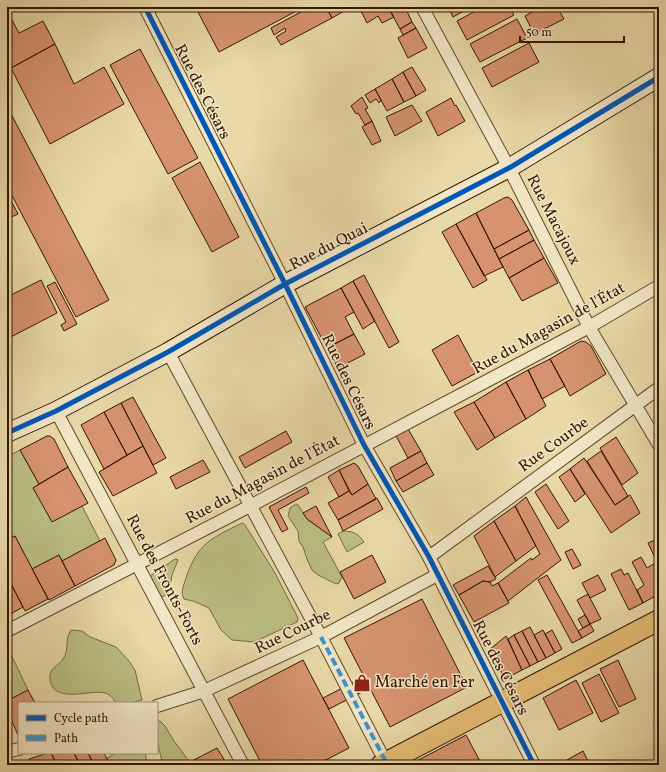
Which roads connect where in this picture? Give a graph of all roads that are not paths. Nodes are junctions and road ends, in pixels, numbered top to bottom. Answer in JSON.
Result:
{"nodes":[{"id":1,"x":145,"y":7,"type":"edge"},
{"id":2,"x":422,"y":7,"type":"edge"},
{"id":3,"x":659,"y":77,"type":"edge"},
{"id":4,"x":509,"y":168,"type":"junction"},
{"id":5,"x":285,"y":284,"type":"junction"},
{"id":6,"x":659,"y":286,"type":"edge"},
{"id":7,"x":589,"y":327,"type":"junction"},
{"id":8,"x":168,"y":352,"type":"junction"},
{"id":9,"x":659,"y":388,"type":"edge"},
{"id":10,"x":636,"y":405,"type":"junction"},
{"id":11,"x":56,"y":411,"type":"junction"},
{"id":12,"x":7,"y":433,"type":"edge"},
{"id":13,"x":364,"y":445,"type":"junction"},
{"id":14,"x":659,"y":445,"type":"edge"},
{"id":15,"x":250,"y":506,"type":"junction"},
{"id":16,"x":429,"y":557,"type":"junction"},
{"id":17,"x":137,"y":563,"type":"junction"},
{"id":18,"x":438,"y":575,"type":"junction"},
{"id":19,"x":659,"y":620,"type":"edge"},
{"id":20,"x":7,"y":631,"type":"edge"},
{"id":21,"x":321,"y":637,"type":"junction"},
{"id":22,"x":204,"y":691,"type":"junction"},
{"id":23,"x":502,"y":701,"type":"junction"},
{"id":24,"x":158,"y":706,"type":"edge"},
{"id":25,"x":18,"y":749,"type":"edge"},
{"id":26,"x":7,"y":752,"type":"edge"},
{"id":27,"x":384,"y":764,"type":"edge"},
{"id":28,"x":243,"y":765,"type":"edge"},
{"id":29,"x":534,"y":765,"type":"edge"}],
"edges":[{"from":1,"to":5,"type":"street","name":"Rue des Césars"},
{"from":2,"to":4,"type":"street","name":"Rue Macajoux"},
{"from":3,"to":4,"type":"street","name":"Rue du Quai"},
{"from":4,"to":5,"type":"street","name":"Rue du Quai"},
{"from":4,"to":7,"type":"street","name":"Rue Macajoux"},
{"from":5,"to":8,"type":"street","name":"Rue du Quai"},
{"from":5,"to":13,"type":"street","name":"Rue des Césars"},
{"from":6,"to":7,"type":"street","name":"Rue du Magasin de l'État"},
{"from":7,"to":10,"type":"street","name":"Rue Macajoux"},
{"from":7,"to":13,"type":"street","name":"Rue du Magasin de l'État"},
{"from":8,"to":11,"type":"street","name":"Rue du Quai"},
{"from":8,"to":15,"type":"street"},
{"from":9,"to":10,"type":"street","name":"Rue Courbe"},
{"from":10,"to":14,"type":"street","name":"Rue Macajoux"},
{"from":10,"to":16,"type":"street","name":"Rue Courbe"},
{"from":11,"to":12,"type":"street","name":"Rue du Quai"},
{"from":11,"to":17,"type":"street","name":"Rue des Fronts-Forts"},
{"from":13,"to":15,"type":"street","name":"Rue du Magasin de l'État"},
{"from":13,"to":16,"type":"street","name":"Rue des Césars"},
{"from":15,"to":17,"type":"street","name":"Rue du Magasin de l'État"},
{"from":15,"to":21,"type":"street"},
{"from":16,"to":18,"type":"street","name":"Rue des Césars"},
{"from":17,"to":20,"type":"street","name":"Rue du Magasin de l'État"},
{"from":17,"to":22,"type":"street","name":"Rue des Fronts-Forts"},
{"from":18,"to":21,"type":"street","name":"Rue Courbe"},
{"from":18,"to":23,"type":"street","name":"Rue des Césars"},
{"from":19,"to":23,"type":"main road"},
{"from":21,"to":22,"type":"street","name":"Rue Courbe"},
{"from":21,"to":27,"type":"street"},
{"from":22,"to":24,"type":"street","name":"Rue Courbe"},
{"from":22,"to":28,"type":"street","name":"Rue des Fronts-Forts"},
{"from":23,"to":27,"type":"main road"},
{"from":23,"to":29,"type":"street","name":"Rue des Césars"},
{"from":25,"to":26,"type":"street"}]}
